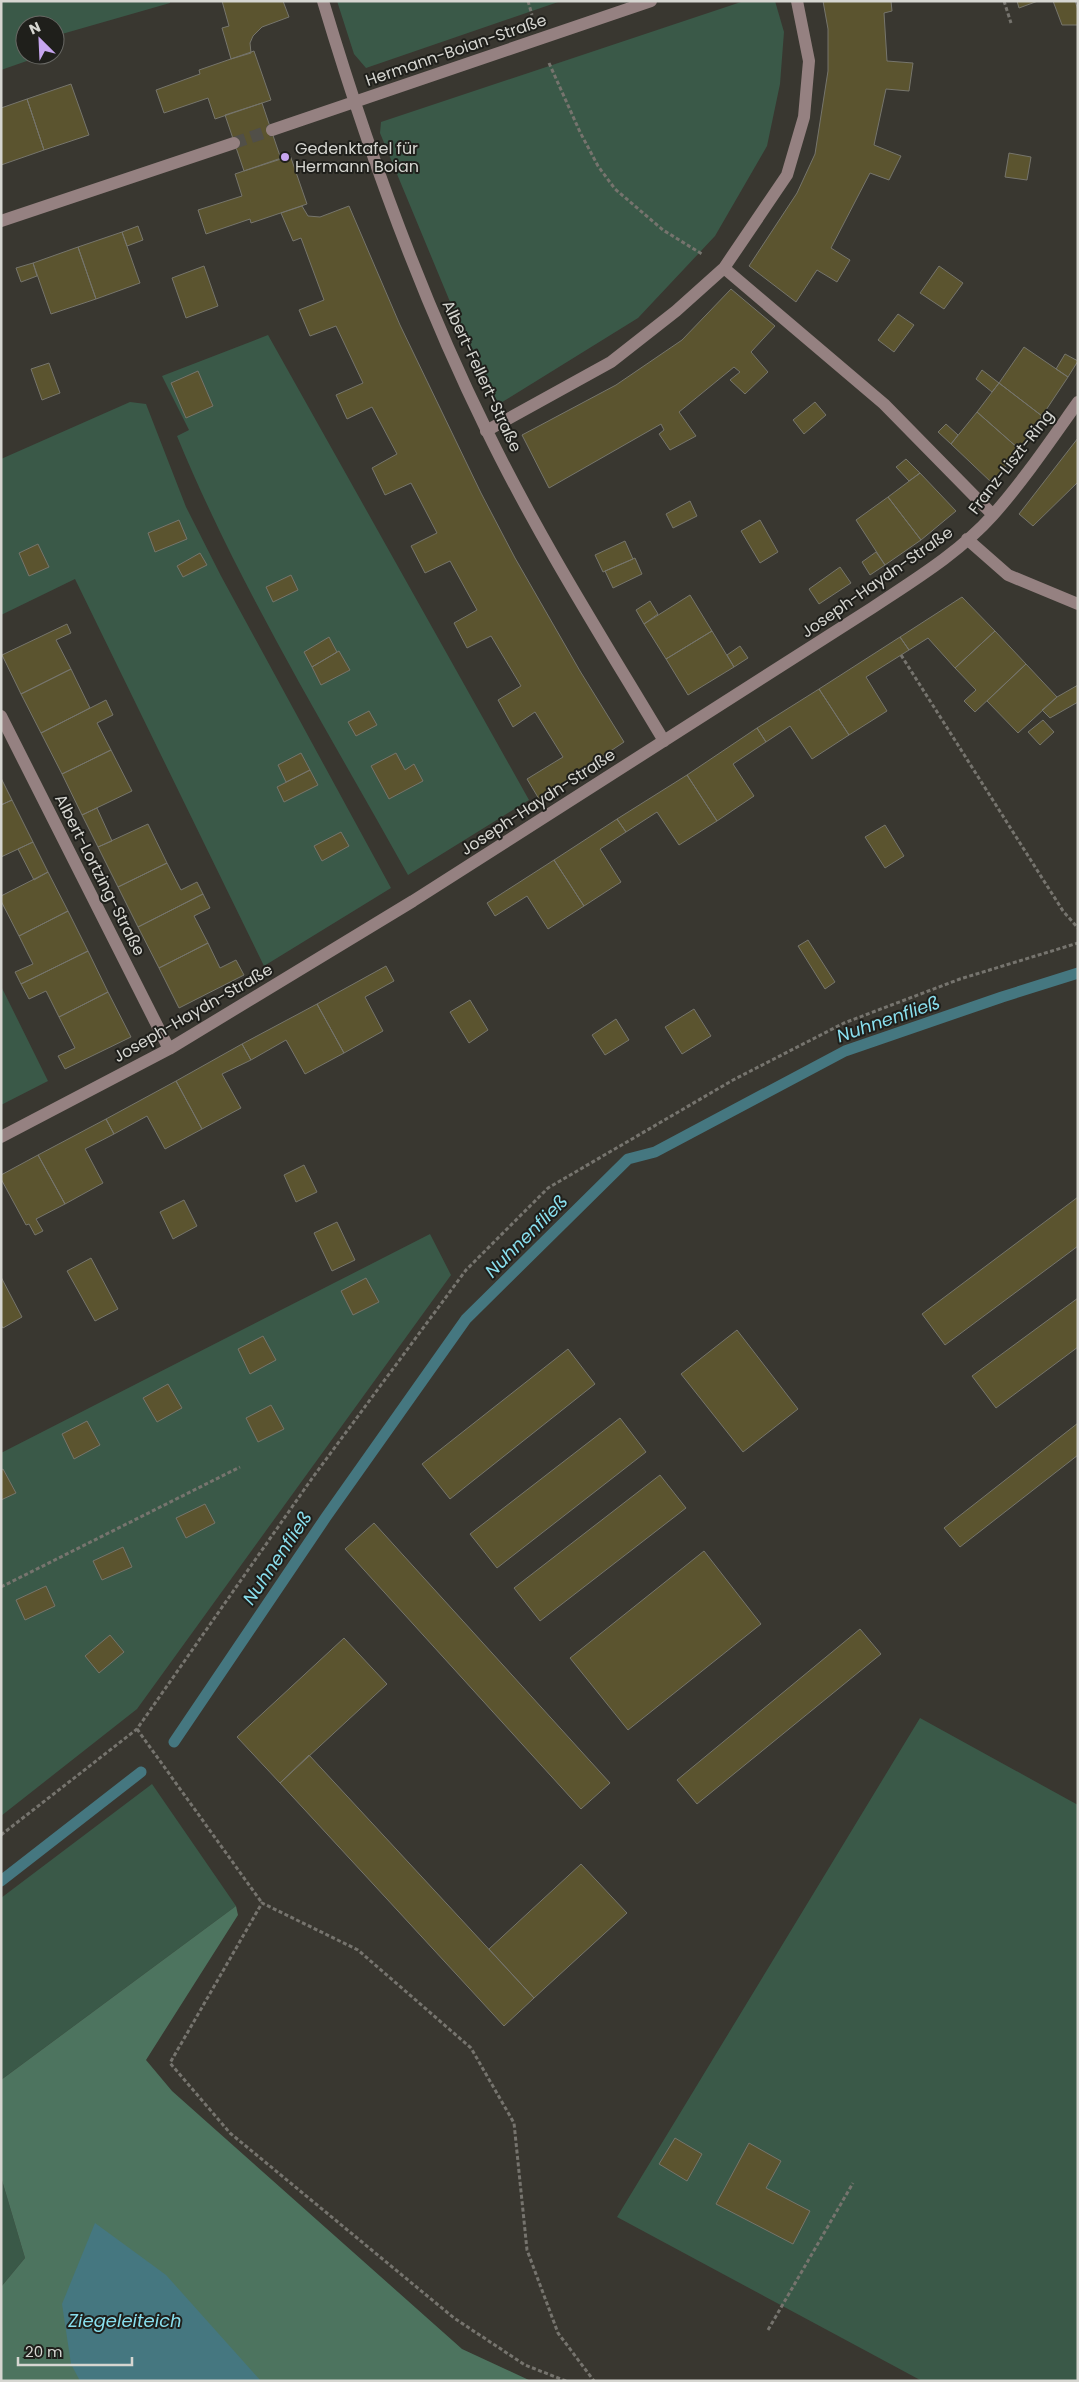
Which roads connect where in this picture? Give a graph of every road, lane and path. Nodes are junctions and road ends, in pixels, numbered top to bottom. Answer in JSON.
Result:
{"nodes":[{"id":1,"x":323,"y":1,"type":"edge"},
{"id":2,"x":528,"y":1,"type":"edge"},
{"id":3,"x":651,"y":1,"type":"edge"},
{"id":4,"x":796,"y":1,"type":"edge"},
{"id":5,"x":1004,"y":1,"type":"edge"},
{"id":6,"x":1011,"y":23,"type":"dead end"},
{"id":7,"x":538,"y":40,"type":"junction"},
{"id":8,"x":353,"y":102,"type":"junction"},
{"id":9,"x":272,"y":130,"type":"tunnel mouth"},
{"id":10,"x":234,"y":143,"type":"tunnel mouth"},
{"id":11,"x":1,"y":221,"type":"edge"},
{"id":12,"x":724,"y":268,"type":"junction"},
{"id":13,"x":1078,"y":402,"type":"edge"},
{"id":14,"x":486,"y":431,"type":"junction"},
{"id":15,"x":992,"y":515,"type":"junction"},
{"id":16,"x":967,"y":539,"type":"junction"},
{"id":17,"x":1078,"y":604,"type":"edge"},
{"id":18,"x":901,"y":655,"type":"dead end"},
{"id":19,"x":1,"y":716,"type":"edge"},
{"id":20,"x":664,"y":741,"type":"junction"},
{"id":21,"x":1078,"y":928,"type":"edge"},
{"id":22,"x":1078,"y":943,"type":"edge"},
{"id":23,"x":169,"y":1049,"type":"junction"},
{"id":24,"x":1,"y":1137,"type":"edge"},
{"id":25,"x":240,"y":1466,"type":"dead end"},
{"id":26,"x":1,"y":1587,"type":"edge"},
{"id":27,"x":137,"y":1729,"type":"junction"},
{"id":28,"x":1,"y":1835,"type":"edge"},
{"id":29,"x":262,"y":1903,"type":"junction"},
{"id":30,"x":854,"y":2183,"type":"dead end"},
{"id":31,"x":768,"y":2330,"type":"dead end"},
{"id":32,"x":566,"y":2381,"type":"edge"},
{"id":33,"x":594,"y":2381,"type":"edge"}],
"edges":[{"from":1,"to":8,"type":"street","name":"Albert-Fellert-Straße"},
{"from":2,"to":7,"type":"path"},
{"from":3,"to":7,"type":"street","name":"Hermann-Boian-Straße"},
{"from":4,"to":12,"type":"street"},
{"from":5,"to":6,"type":"path"},
{"from":7,"to":8,"type":"street","name":"Hermann-Boian-Straße"},
{"from":7,"to":12,"type":"path"},
{"from":8,"to":9,"type":"street","name":"Hermann-Boian-Straße"},
{"from":8,"to":14,"type":"street","name":"Albert-Fellert-Straße"},
{"from":10,"to":11,"type":"street"},
{"from":12,"to":14,"type":"street"},
{"from":12,"to":15,"type":"street"},
{"from":13,"to":15,"type":"street","name":"Franz-Liszt-Ring"},
{"from":14,"to":20,"type":"street","name":"Albert-Fellert-Straße"},
{"from":15,"to":16,"type":"street","name":"Franz-Liszt-Ring"},
{"from":16,"to":17,"type":"street","name":"Joseph-Haydn-Straße"},
{"from":16,"to":20,"type":"street","name":"Joseph-Haydn-Straße"},
{"from":18,"to":21,"type":"path"},
{"from":19,"to":23,"type":"street","name":"Albert-Lortzing-Straße"},
{"from":20,"to":23,"type":"street","name":"Joseph-Haydn-Straße"},
{"from":22,"to":27,"type":"path"},
{"from":23,"to":24,"type":"street","name":"Joseph-Haydn-Straße"},
{"from":25,"to":26,"type":"path"},
{"from":27,"to":28,"type":"path"},
{"from":27,"to":29,"type":"path"},
{"from":29,"to":32,"type":"path"},
{"from":29,"to":33,"type":"path"},
{"from":30,"to":31,"type":"path"}]}
